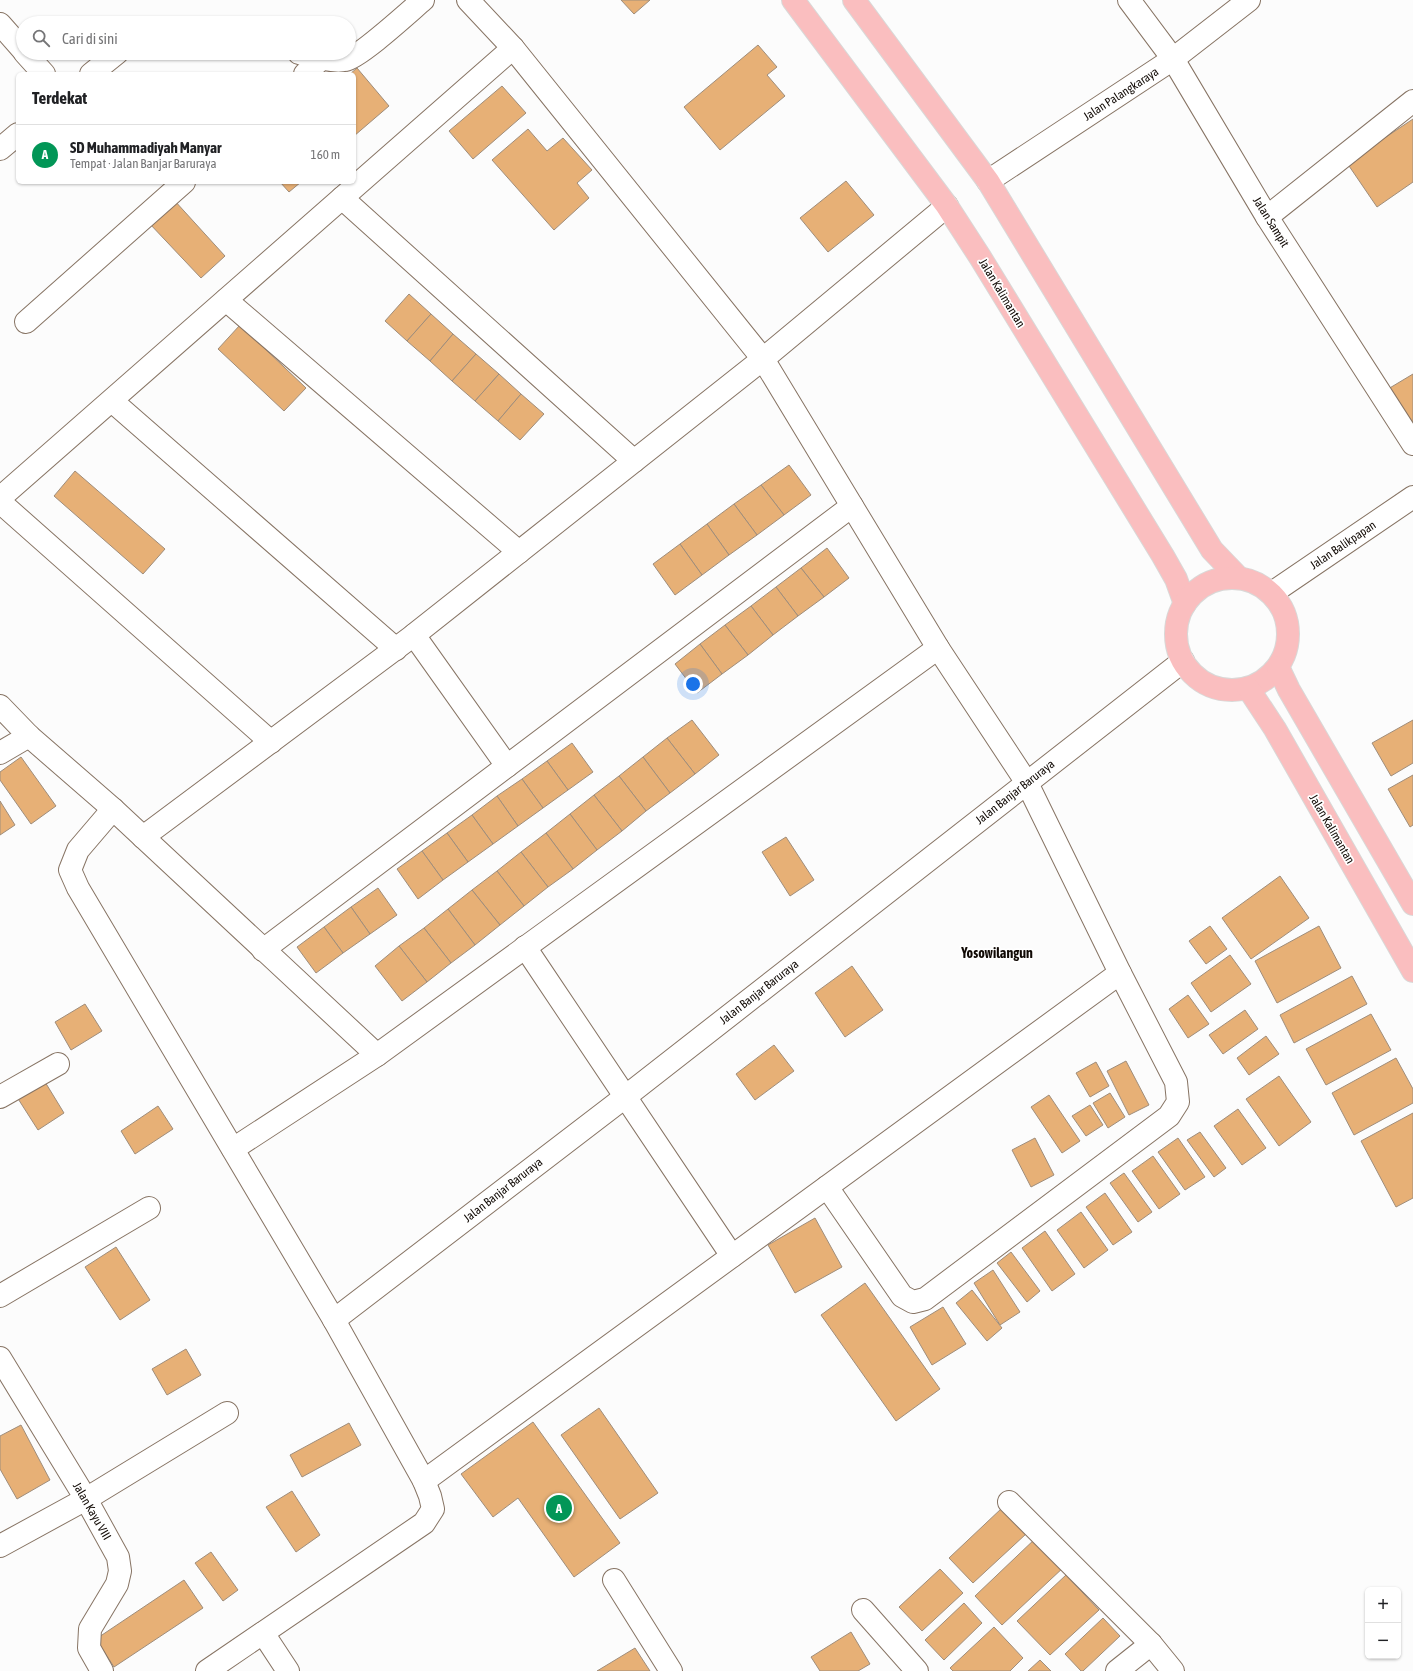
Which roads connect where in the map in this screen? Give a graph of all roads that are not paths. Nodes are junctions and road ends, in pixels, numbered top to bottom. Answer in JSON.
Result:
{"nodes":[{"id":1,"x":423,"y":0,"type":"edge"},
{"id":2,"x":468,"y":0,"type":"edge"},
{"id":3,"x":793,"y":0,"type":"edge"},
{"id":4,"x":854,"y":0,"type":"edge"},
{"id":5,"x":1129,"y":0,"type":"edge"},
{"id":6,"x":1249,"y":0,"type":"edge"},
{"id":7,"x":0,"y":24,"type":"edge"},
{"id":8,"x":16,"y":42,"type":"edge"},
{"id":9,"x":513,"y":48,"type":"junction"},
{"id":10,"x":356,"y":54,"type":"edge"},
{"id":11,"x":1173,"y":59,"type":"junction"},
{"id":12,"x":31,"y":60,"type":"edge"},
{"id":13,"x":108,"y":60,"type":"edge"},
{"id":14,"x":320,"y":60,"type":"edge"},
{"id":15,"x":42,"y":72,"type":"edge"},
{"id":16,"x":93,"y":72,"type":"edge"},
{"id":17,"x":307,"y":72,"type":"edge"},
{"id":18,"x":1413,"y":101,"type":"edge"},
{"id":19,"x":16,"y":136,"type":"edge"},
{"id":20,"x":0,"y":149,"type":"edge"},
{"id":21,"x":988,"y":181,"type":"junction"},
{"id":22,"x":182,"y":184,"type":"edge"},
{"id":23,"x":342,"y":198,"type":"junction"},
{"id":24,"x":947,"y":206,"type":"junction"},
{"id":25,"x":1267,"y":217,"type":"junction"},
{"id":26,"x":226,"y":300,"type":"junction"},
{"id":27,"x":26,"y":322,"type":"dead end"},
{"id":28,"x":763,"y":359,"type":"junction"},
{"id":29,"x":112,"y":401,"type":"junction"},
{"id":30,"x":1413,"y":444,"type":"edge"},
{"id":31,"x":634,"y":461,"type":"junction"},
{"id":32,"x":1413,"y":497,"type":"edge"},
{"id":33,"x":0,"y":498,"type":"edge"},
{"id":34,"x":0,"y":502,"type":"edge"},
{"id":35,"x":852,"y":506,"type":"junction"},
{"id":36,"x":519,"y":552,"type":"junction"},
{"id":37,"x":1238,"y":577,"type":"junction"},
{"id":38,"x":1272,"y":593,"type":"junction"},
{"id":39,"x":1185,"y":604,"type":"junction"},
{"id":40,"x":414,"y":635,"type":"junction"},
{"id":41,"x":938,"y":648,"type":"junction"},
{"id":42,"x":396,"y":649,"type":"junction"},
{"id":43,"x":1182,"y":661,"type":"junction"},
{"id":44,"x":1278,"y":667,"type":"junction"},
{"id":45,"x":1248,"y":688,"type":"junction"},
{"id":46,"x":0,"y":706,"type":"edge"},
{"id":47,"x":29,"y":736,"type":"junction"},
{"id":48,"x":271,"y":742,"type":"junction"},
{"id":49,"x":0,"y":753,"type":"edge"},
{"id":50,"x":507,"y":766,"type":"junction"},
{"id":51,"x":1027,"y":783,"type":"junction"},
{"id":52,"x":113,"y":809,"type":"junction"},
{"id":53,"x":143,"y":837,"type":"junction"},
{"id":54,"x":1413,"y":904,"type":"edge"},
{"id":55,"x":525,"y":947,"type":"junction"},
{"id":56,"x":263,"y":950,"type":"junction"},
{"id":57,"x":1413,"y":971,"type":"edge"},
{"id":58,"x":1120,"y":973,"type":"junction"},
{"id":59,"x":377,"y":1055,"type":"junction"},
{"id":60,"x":58,"y":1064,"type":"dead end"},
{"id":61,"x":625,"y":1096,"type":"junction"},
{"id":62,"x":0,"y":1097,"type":"edge"},
{"id":63,"x":233,"y":1149,"type":"junction"},
{"id":64,"x":827,"y":1186,"type":"junction"},
{"id":65,"x":149,"y":1208,"type":"dead end"},
{"id":66,"x":732,"y":1256,"type":"junction"},
{"id":67,"x":0,"y":1296,"type":"edge"},
{"id":68,"x":334,"y":1320,"type":"junction"},
{"id":69,"x":0,"y":1358,"type":"edge"},
{"id":70,"x":227,"y":1413,"type":"dead end"},
{"id":71,"x":424,"y":1481,"type":"junction"},
{"id":72,"x":86,"y":1499,"type":"junction"},
{"id":73,"x":1009,"y":1502,"type":"dead end"},
{"id":74,"x":0,"y":1546,"type":"edge"},
{"id":75,"x":614,"y":1580,"type":"dead end"},
{"id":76,"x":863,"y":1610,"type":"dead end"},
{"id":77,"x":263,"y":1633,"type":"junction"},
{"id":78,"x":1152,"y":1644,"type":"junction"},
{"id":79,"x":102,"y":1671,"type":"edge"},
{"id":80,"x":207,"y":1671,"type":"edge"},
{"id":81,"x":288,"y":1671,"type":"edge"},
{"id":82,"x":671,"y":1671,"type":"edge"},
{"id":83,"x":917,"y":1671,"type":"edge"},
{"id":84,"x":1117,"y":1671,"type":"edge"},
{"id":85,"x":1173,"y":1671,"type":"edge"}],
"edges":[{"from":1,"to":10,"type":"street"},
{"from":2,"to":9,"type":"street"},
{"from":3,"to":24,"type":"main road","name":"Jalan Kalimantan"},
{"from":4,"to":21,"type":"main road"},
{"from":5,"to":11,"type":"street","name":"Jalan Sampit"},
{"from":6,"to":11,"type":"street","name":"Jalan Palangkaraya"},
{"from":7,"to":8,"type":"street"},
{"from":9,"to":23,"type":"street"},
{"from":9,"to":28,"type":"street"},
{"from":11,"to":21,"type":"street","name":"Jalan Palangkaraya"},
{"from":11,"to":25,"type":"street","name":"Jalan Sampit"},
{"from":12,"to":15,"type":"street"},
{"from":13,"to":16,"type":"street"},
{"from":14,"to":17,"type":"street"},
{"from":18,"to":25,"type":"street"},
{"from":19,"to":20,"type":"street"},
{"from":21,"to":37,"type":"main road"},
{"from":22,"to":27,"type":"street"},
{"from":23,"to":26,"type":"street"},
{"from":23,"to":31,"type":"street"},
{"from":24,"to":28,"type":"street"},
{"from":24,"to":39,"type":"main road","name":"Jalan Kalimantan"},
{"from":25,"to":30,"type":"street","name":"Jalan Sampit"},
{"from":26,"to":29,"type":"street"},
{"from":26,"to":36,"type":"street"},
{"from":28,"to":31,"type":"street"},
{"from":28,"to":35,"type":"street"},
{"from":29,"to":33,"type":"street"},
{"from":29,"to":42,"type":"street"},
{"from":31,"to":36,"type":"street"},
{"from":32,"to":38,"type":"street","name":"Jalan Balikpapan"},
{"from":34,"to":48,"type":"street"},
{"from":35,"to":41,"type":"street"},
{"from":35,"to":50,"type":"street"},
{"from":36,"to":40,"type":"street"},
{"from":37,"to":38,"type":"main road"},
{"from":37,"to":39,"type":"main road"},
{"from":38,"to":44,"type":"main road"},
{"from":39,"to":43,"type":"main road"},
{"from":40,"to":42,"type":"street"},
{"from":40,"to":50,"type":"street"},
{"from":41,"to":51,"type":"street"},
{"from":41,"to":55,"type":"street"},
{"from":42,"to":48,"type":"street"},
{"from":43,"to":45,"type":"main road"},
{"from":43,"to":51,"type":"street","name":"Jalan Banjar Baruraya"},
{"from":44,"to":45,"type":"main road"},
{"from":44,"to":54,"type":"main road"},
{"from":45,"to":57,"type":"main road","name":"Jalan Kalimantan"},
{"from":46,"to":47,"type":"street"},
{"from":47,"to":49,"type":"street"},
{"from":47,"to":52,"type":"street"},
{"from":48,"to":53,"type":"street"},
{"from":50,"to":56,"type":"street"},
{"from":51,"to":58,"type":"street"},
{"from":51,"to":61,"type":"street","name":"Jalan Banjar Baruraya"},
{"from":52,"to":53,"type":"street"},
{"from":52,"to":63,"type":"street"},
{"from":53,"to":56,"type":"street"},
{"from":55,"to":59,"type":"street"},
{"from":55,"to":61,"type":"street"},
{"from":56,"to":59,"type":"street"},
{"from":58,"to":64,"type":"street"},
{"from":58,"to":64,"type":"street"},
{"from":59,"to":63,"type":"street"},
{"from":60,"to":62,"type":"street"},
{"from":61,"to":66,"type":"street"},
{"from":61,"to":68,"type":"street","name":"Jalan Banjar Baruraya"},
{"from":63,"to":68,"type":"street"},
{"from":64,"to":66,"type":"street"},
{"from":65,"to":67,"type":"street"},
{"from":66,"to":71,"type":"street"},
{"from":68,"to":71,"type":"street"},
{"from":69,"to":72,"type":"street","name":"Jalan Kayu VIII"},
{"from":70,"to":72,"type":"street"},
{"from":71,"to":77,"type":"street"},
{"from":72,"to":74,"type":"street"},
{"from":72,"to":79,"type":"street","name":"Jalan Kayu VIII"},
{"from":73,"to":78,"type":"street"},
{"from":75,"to":82,"type":"street"},
{"from":76,"to":83,"type":"street"},
{"from":77,"to":80,"type":"street"},
{"from":77,"to":81,"type":"street"},
{"from":78,"to":84,"type":"street"},
{"from":78,"to":85,"type":"street"}]}
